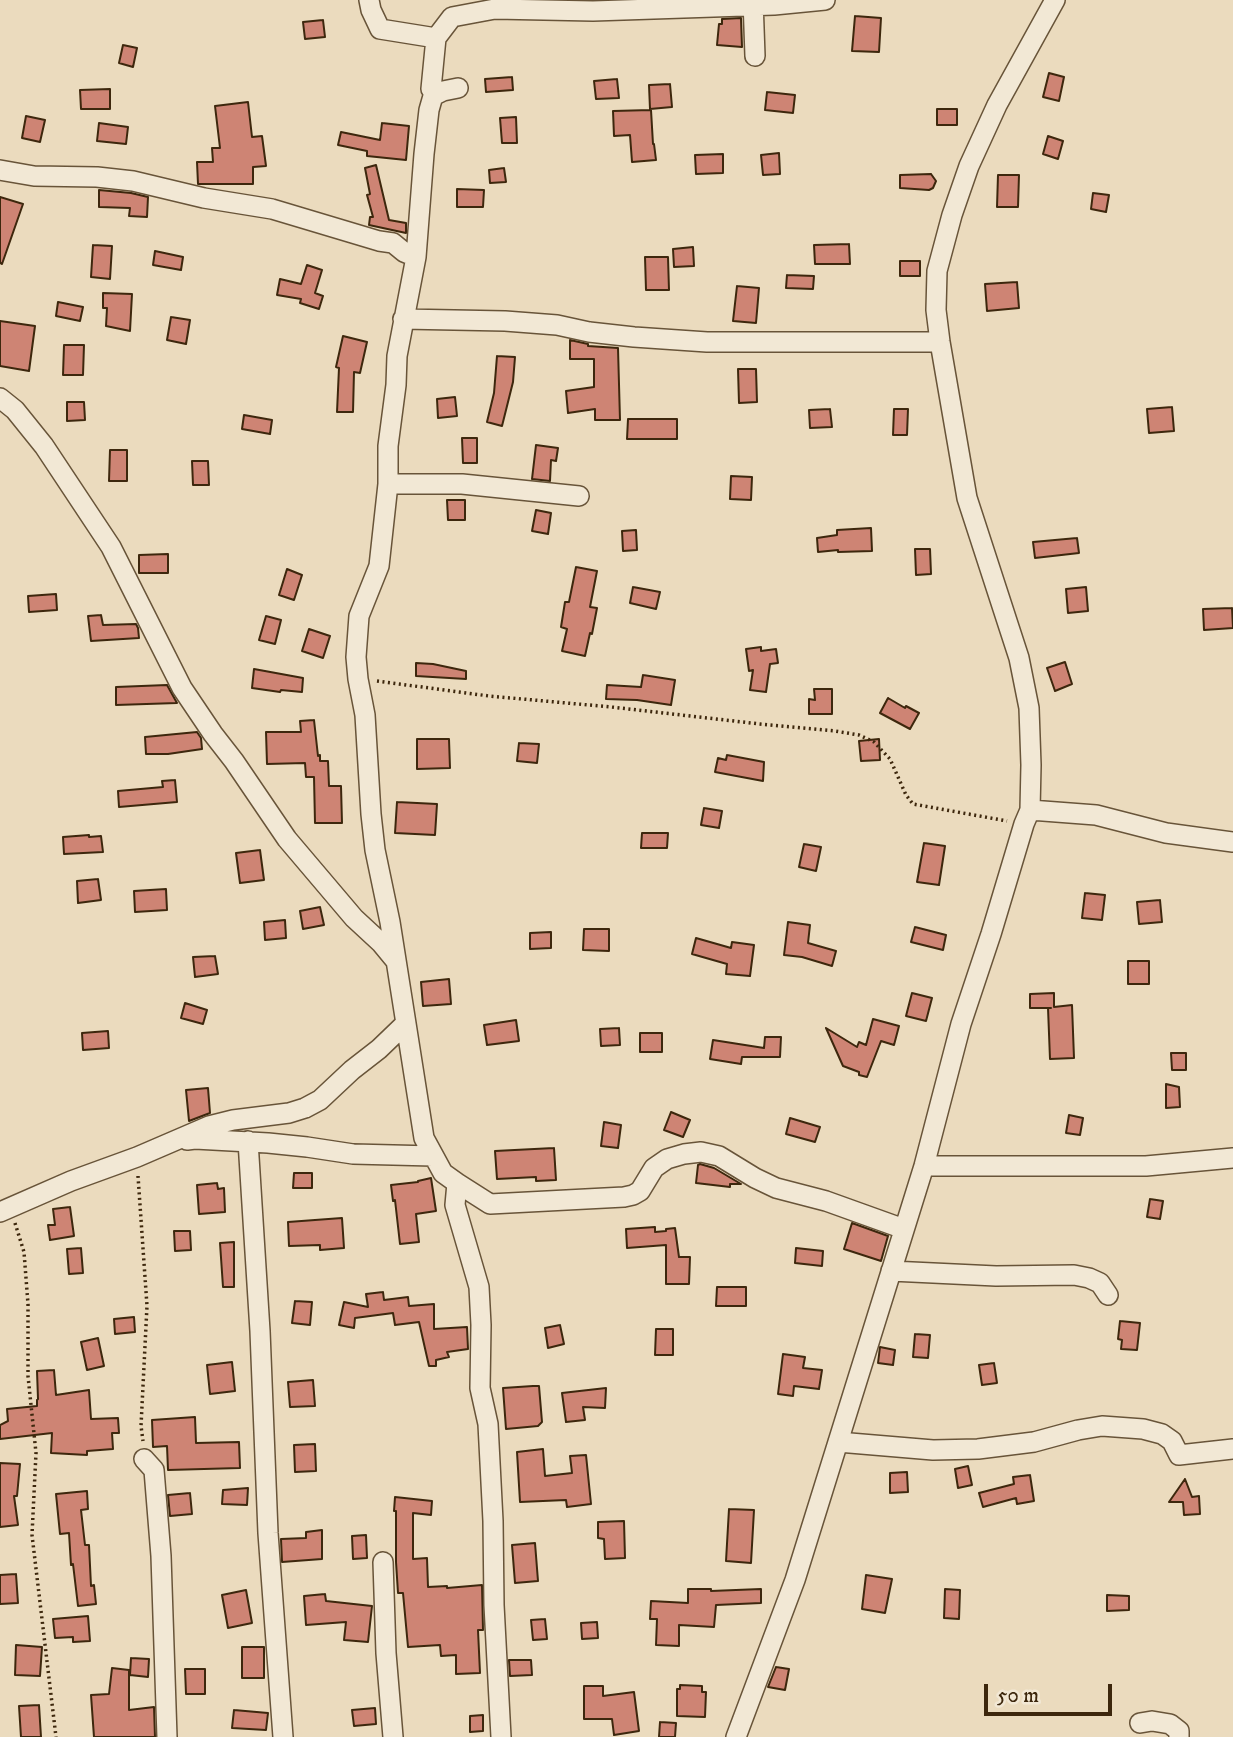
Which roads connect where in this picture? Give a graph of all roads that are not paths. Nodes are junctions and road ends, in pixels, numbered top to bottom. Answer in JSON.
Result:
{"nodes":[{"id":1,"x":369,"y":0,"type":"edge"},
{"id":2,"x":825,"y":0,"type":"edge"},
{"id":3,"x":1055,"y":0,"type":"edge"},
{"id":4,"x":753,"y":2,"type":"edge"},
{"id":5,"x":436,"y":38,"type":"junction"},
{"id":6,"x":755,"y":56,"type":"dead end"},
{"id":7,"x":458,"y":88,"type":"dead end"},
{"id":8,"x":431,"y":89,"type":"dead end"},
{"id":9,"x":0,"y":170,"type":"edge"},
{"id":10,"x":416,"y":257,"type":"junction"},
{"id":11,"x":403,"y":319,"type":"junction"},
{"id":12,"x":940,"y":342,"type":"junction"},
{"id":13,"x":0,"y":398,"type":"edge"},
{"id":14,"x":388,"y":484,"type":"junction"},
{"id":15,"x":579,"y":496,"type":"dead end"},
{"id":16,"x":1027,"y":817,"type":"junction"},
{"id":17,"x":1233,"y":842,"type":"edge"},
{"id":18,"x":396,"y":961,"type":"junction"},
{"id":19,"x":405,"y":1024,"type":"junction"},
{"id":20,"x":248,"y":1141,"type":"junction"},
{"id":21,"x":169,"y":1143,"type":"junction"},
{"id":22,"x":433,"y":1156,"type":"junction"},
{"id":23,"x":1233,"y":1158,"type":"edge"},
{"id":24,"x":925,"y":1166,"type":"junction"},
{"id":25,"x":457,"y":1184,"type":"junction"},
{"id":26,"x":5,"y":1210,"type":"edge"},
{"id":27,"x":904,"y":1229,"type":"junction"},
{"id":28,"x":891,"y":1271,"type":"junction"},
{"id":29,"x":1108,"y":1295,"type":"dead end"},
{"id":30,"x":838,"y":1443,"type":"junction"},
{"id":31,"x":1233,"y":1449,"type":"edge"},
{"id":32,"x":144,"y":1459,"type":"road end"},
{"id":33,"x":383,"y":1562,"type":"dead end"},
{"id":34,"x":1140,"y":1723,"type":"dead end"},
{"id":35,"x":167,"y":1737,"type":"edge"},
{"id":36,"x":283,"y":1737,"type":"edge"},
{"id":37,"x":393,"y":1737,"type":"edge"},
{"id":38,"x":501,"y":1737,"type":"edge"},
{"id":39,"x":736,"y":1737,"type":"edge"},
{"id":40,"x":1179,"y":1737,"type":"edge"}],
"edges":[{"from":1,"to":5,"type":"street"},
{"from":2,"to":4,"type":"street"},
{"from":3,"to":12,"type":"street"},
{"from":4,"to":5,"type":"street"},
{"from":4,"to":6,"type":"street"},
{"from":5,"to":8,"type":"street"},
{"from":7,"to":10,"type":"street"},
{"from":9,"to":10,"type":"street"},
{"from":10,"to":11,"type":"street"},
{"from":11,"to":12,"type":"street"},
{"from":11,"to":14,"type":"street"},
{"from":12,"to":16,"type":"street"},
{"from":13,"to":18,"type":"street"},
{"from":14,"to":15,"type":"street"},
{"from":14,"to":18,"type":"street"},
{"from":16,"to":17,"type":"street"},
{"from":16,"to":24,"type":"street"},
{"from":18,"to":19,"type":"street"},
{"from":19,"to":21,"type":"street"},
{"from":19,"to":22,"type":"street"},
{"from":20,"to":21,"type":"street"},
{"from":20,"to":22,"type":"street"},
{"from":20,"to":36,"type":"street"},
{"from":21,"to":26,"type":"street"},
{"from":22,"to":25,"type":"street"},
{"from":23,"to":24,"type":"street"},
{"from":24,"to":27,"type":"street"},
{"from":25,"to":27,"type":"street"},
{"from":25,"to":38,"type":"street"},
{"from":27,"to":28,"type":"street"},
{"from":28,"to":29,"type":"street"},
{"from":28,"to":30,"type":"street"},
{"from":30,"to":31,"type":"street"},
{"from":30,"to":39,"type":"street"},
{"from":32,"to":35,"type":"street"},
{"from":33,"to":37,"type":"street"},
{"from":34,"to":40,"type":"street"}]}
